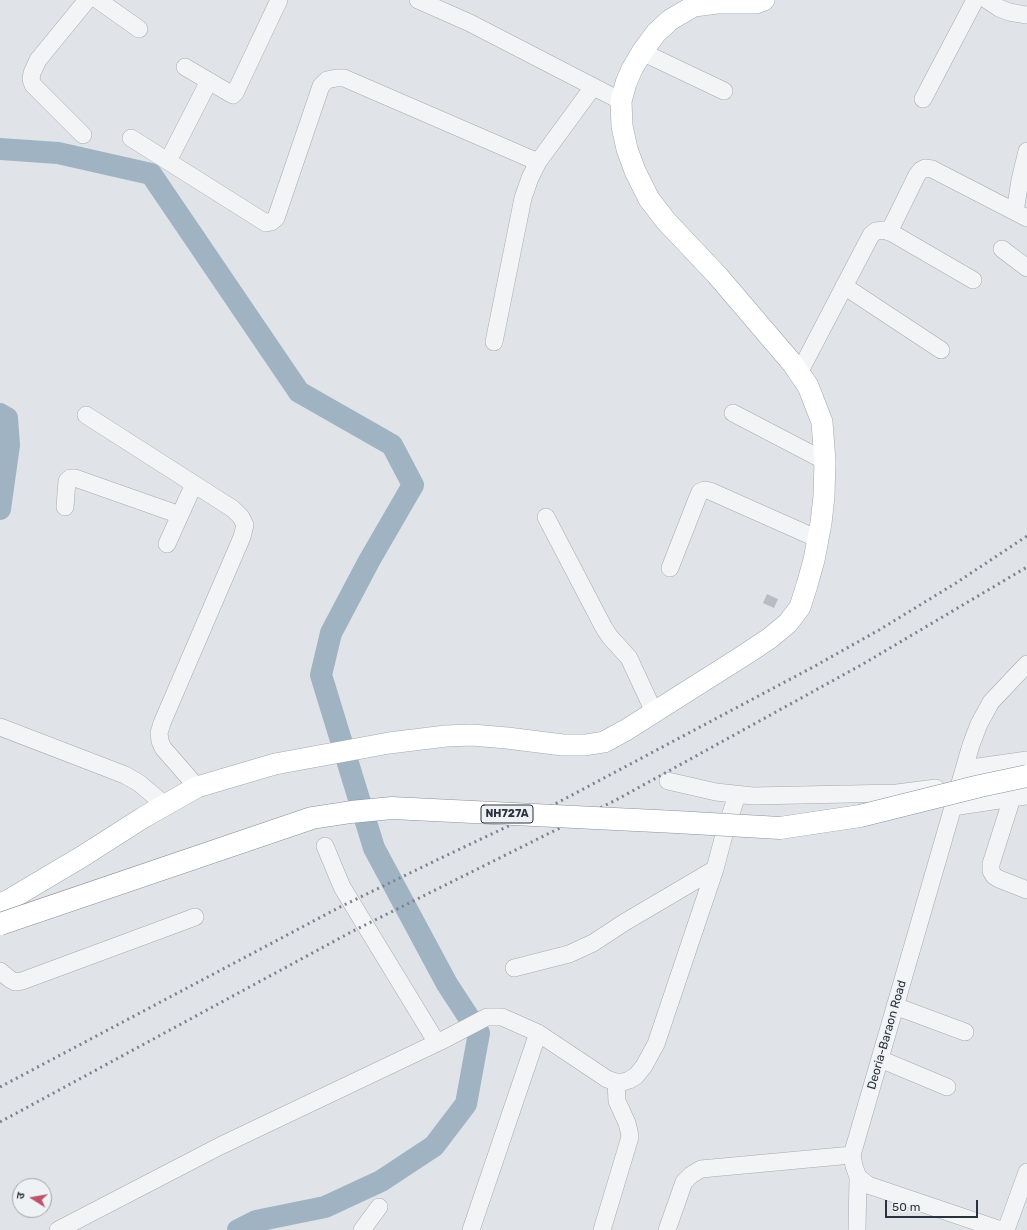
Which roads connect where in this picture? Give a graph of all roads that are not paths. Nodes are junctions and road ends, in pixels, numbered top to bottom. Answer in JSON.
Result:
{"nodes":[{"id":1,"x":87,"y":0,"type":"edge"},
{"id":2,"x":98,"y":0,"type":"edge"},
{"id":3,"x":279,"y":0,"type":"edge"},
{"id":4,"x":418,"y":0,"type":"edge"},
{"id":5,"x":764,"y":0,"type":"edge"},
{"id":6,"x":975,"y":0,"type":"edge"},
{"id":7,"x":987,"y":0,"type":"edge"},
{"id":8,"x":1027,"y":15,"type":"edge"},
{"id":9,"x":139,"y":29,"type":"dead end"},
{"id":10,"x":642,"y":52,"type":"junction"},
{"id":11,"x":185,"y":67,"type":"dead end"},
{"id":12,"x":209,"y":81,"type":"junction"},
{"id":13,"x":593,"y":87,"type":"junction"},
{"id":14,"x":724,"y":91,"type":"dead end"},
{"id":15,"x":923,"y":98,"type":"dead end"},
{"id":16,"x":621,"y":101,"type":"junction"},
{"id":17,"x":83,"y":135,"type":"dead end"},
{"id":18,"x":131,"y":138,"type":"dead end"},
{"id":19,"x":1026,"y":159,"type":"edge"},
{"id":20,"x":168,"y":161,"type":"junction"},
{"id":21,"x":538,"y":162,"type":"junction"},
{"id":22,"x":1021,"y":215,"type":"edge"},
{"id":23,"x":889,"y":232,"type":"junction"},
{"id":24,"x":1002,"y":249,"type":"dead end"},
{"id":25,"x":1027,"y":268,"type":"edge"},
{"id":26,"x":973,"y":280,"type":"dead end"},
{"id":27,"x":844,"y":286,"type":"junction"},
{"id":28,"x":494,"y":342,"type":"dead end"},
{"id":29,"x":941,"y":350,"type":"dead end"},
{"id":30,"x":798,"y":373,"type":"junction"},
{"id":31,"x":733,"y":413,"type":"dead end"},
{"id":32,"x":86,"y":416,"type":"dead end"},
{"id":33,"x":824,"y":461,"type":"junction"},
{"id":34,"x":194,"y":484,"type":"junction"},
{"id":35,"x":65,"y":507,"type":"dead end"},
{"id":36,"x":180,"y":515,"type":"junction"},
{"id":37,"x":546,"y":517,"type":"dead end"},
{"id":38,"x":818,"y":539,"type":"junction"},
{"id":39,"x":167,"y":544,"type":"dead end"},
{"id":40,"x":670,"y":568,"type":"dead end"},
{"id":41,"x":1026,"y":667,"type":"edge"},
{"id":42,"x":654,"y":712,"type":"junction"},
{"id":43,"x":0,"y":726,"type":"edge"},
{"id":44,"x":1027,"y":760,"type":"edge"},
{"id":45,"x":962,"y":776,"type":"junction"},
{"id":46,"x":1027,"y":776,"type":"edge"},
{"id":47,"x":668,"y":782,"type":"dead end"},
{"id":48,"x":197,"y":787,"type":"junction"},
{"id":49,"x":737,"y":795,"type":"junction"},
{"id":50,"x":1020,"y":797,"type":"edge"},
{"id":51,"x":165,"y":805,"type":"junction"},
{"id":52,"x":953,"y":808,"type":"junction"},
{"id":53,"x":325,"y":846,"type":"dead end"},
{"id":54,"x":717,"y":862,"type":"junction"},
{"id":55,"x":1027,"y":890,"type":"edge"},
{"id":56,"x":0,"y":904,"type":"edge"},
{"id":57,"x":195,"y":917,"type":"dead end"},
{"id":58,"x":0,"y":924,"type":"edge"},
{"id":59,"x":514,"y":968,"type":"dead end"},
{"id":60,"x":0,"y":971,"type":"edge"},
{"id":61,"x":895,"y":1006,"type":"junction"},
{"id":62,"x":965,"y":1032,"type":"dead end"},
{"id":63,"x":538,"y":1033,"type":"junction"},
{"id":64,"x":441,"y":1041,"type":"junction"},
{"id":65,"x":880,"y":1058,"type":"junction"},
{"id":66,"x":616,"y":1082,"type":"junction"},
{"id":67,"x":947,"y":1087,"type":"dead end"},
{"id":68,"x":852,"y":1155,"type":"junction"},
{"id":69,"x":1027,"y":1172,"type":"edge"},
{"id":70,"x":858,"y":1177,"type":"junction"},
{"id":71,"x":379,"y":1207,"type":"dead end"},
{"id":72,"x":973,"y":1225,"type":"edge"},
{"id":73,"x":58,"y":1230,"type":"edge"},
{"id":74,"x":362,"y":1230,"type":"edge"},
{"id":75,"x":471,"y":1230,"type":"edge"},
{"id":76,"x":602,"y":1230,"type":"edge"},
{"id":77,"x":667,"y":1230,"type":"edge"},
{"id":78,"x":857,"y":1230,"type":"edge"},
{"id":79,"x":1001,"y":1230,"type":"edge"},
{"id":80,"x":1006,"y":1230,"type":"edge"}],
"edges":[{"from":1,"to":17,"type":"street"},
{"from":2,"to":9,"type":"street"},
{"from":3,"to":12,"type":"street"},
{"from":4,"to":13,"type":"street"},
{"from":5,"to":10,"type":"main road"},
{"from":6,"to":15,"type":"street"},
{"from":7,"to":8,"type":"street"},
{"from":10,"to":14,"type":"street"},
{"from":10,"to":16,"type":"main road"},
{"from":11,"to":12,"type":"street"},
{"from":12,"to":20,"type":"street"},
{"from":13,"to":16,"type":"street"},
{"from":13,"to":21,"type":"street"},
{"from":16,"to":30,"type":"main road"},
{"from":18,"to":20,"type":"street"},
{"from":19,"to":22,"type":"street"},
{"from":20,"to":21,"type":"street"},
{"from":21,"to":28,"type":"street"},
{"from":22,"to":23,"type":"street"},
{"from":23,"to":26,"type":"street"},
{"from":23,"to":27,"type":"street"},
{"from":24,"to":25,"type":"street"},
{"from":27,"to":29,"type":"street"},
{"from":27,"to":30,"type":"street"},
{"from":30,"to":33,"type":"main road"},
{"from":31,"to":33,"type":"street"},
{"from":32,"to":34,"type":"street"},
{"from":33,"to":38,"type":"main road"},
{"from":34,"to":36,"type":"street"},
{"from":34,"to":48,"type":"street"},
{"from":35,"to":36,"type":"street"},
{"from":36,"to":39,"type":"street"},
{"from":37,"to":42,"type":"street"},
{"from":38,"to":40,"type":"street"},
{"from":38,"to":42,"type":"main road"},
{"from":41,"to":45,"type":"street","name":"Deoria-Baraon Road"},
{"from":42,"to":48,"type":"main road"},
{"from":43,"to":51,"type":"street"},
{"from":44,"to":45,"type":"street"},
{"from":45,"to":49,"type":"street"},
{"from":45,"to":52,"type":"street","name":"Deoria-Baraon Road"},
{"from":46,"to":58,"type":"highway","number":"NH727A","bridge":true},
{"from":47,"to":49,"type":"street"},
{"from":48,"to":51,"type":"main road"},
{"from":49,"to":54,"type":"street"},
{"from":50,"to":52,"type":"street"},
{"from":50,"to":55,"type":"street"},
{"from":51,"to":56,"type":"main road"},
{"from":52,"to":61,"type":"street","name":"Deoria-Baraon Road"},
{"from":53,"to":64,"type":"street"},
{"from":54,"to":59,"type":"street"},
{"from":54,"to":66,"type":"street"},
{"from":57,"to":60,"type":"street"},
{"from":61,"to":62,"type":"street"},
{"from":61,"to":65,"type":"street","name":"Deoria-Baraon Road"},
{"from":63,"to":64,"type":"street"},
{"from":63,"to":66,"type":"street"},
{"from":63,"to":75,"type":"street"},
{"from":64,"to":73,"type":"street"},
{"from":65,"to":67,"type":"street"},
{"from":65,"to":68,"type":"street","name":"Deoria-Baraon Road"},
{"from":66,"to":76,"type":"street"},
{"from":68,"to":70,"type":"street"},
{"from":68,"to":77,"type":"street"},
{"from":69,"to":80,"type":"street"},
{"from":70,"to":72,"type":"street"},
{"from":70,"to":78,"type":"street"},
{"from":71,"to":74,"type":"street"},
{"from":72,"to":79,"type":"street"}]}
